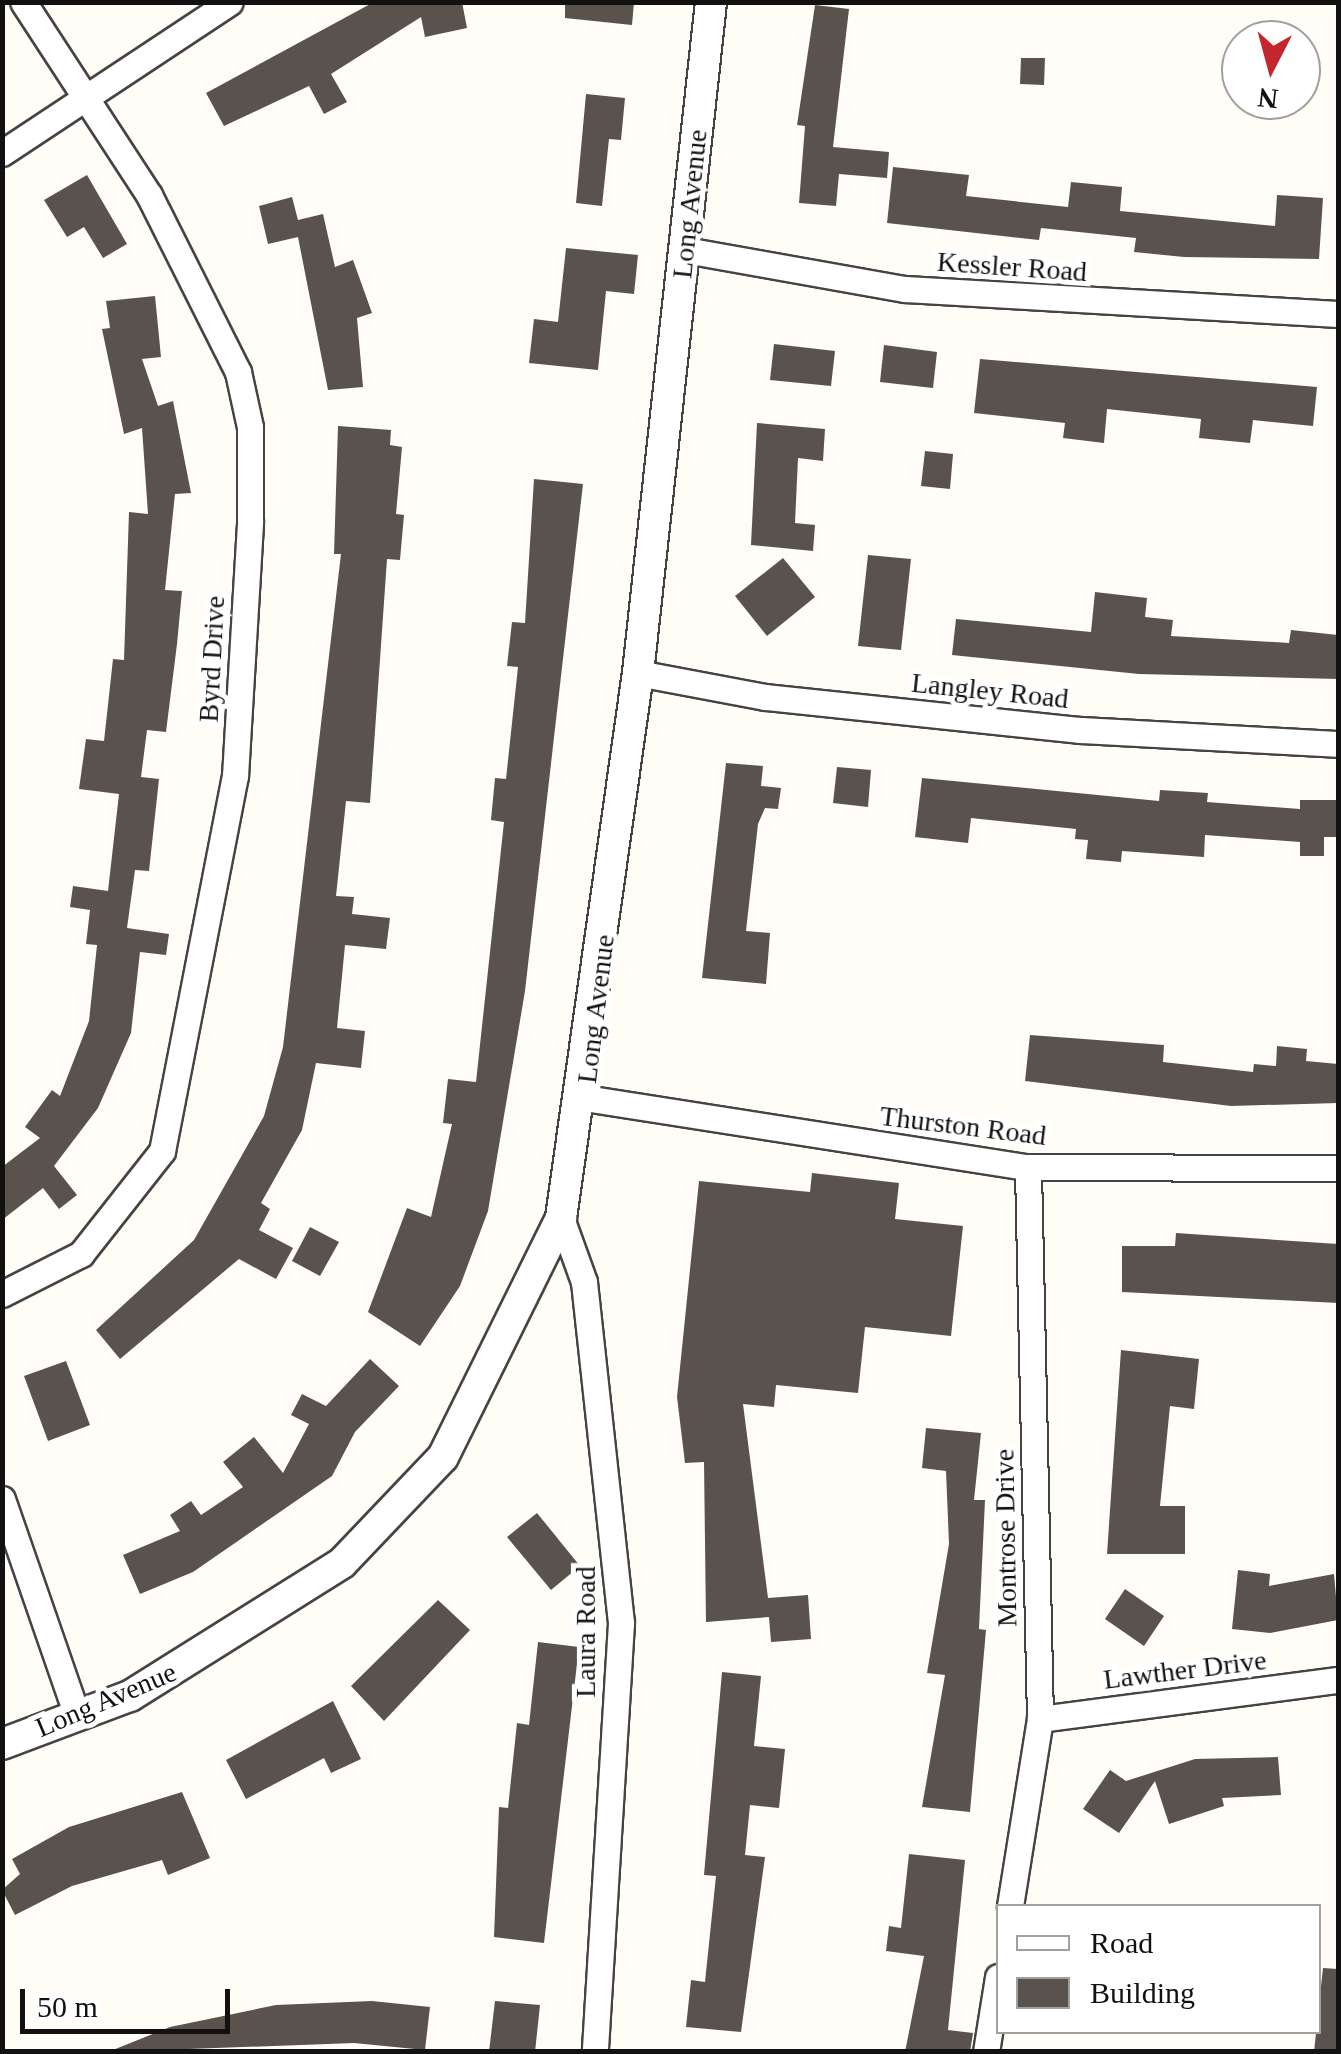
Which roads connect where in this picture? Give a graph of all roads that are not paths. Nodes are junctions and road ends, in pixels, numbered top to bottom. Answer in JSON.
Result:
{"nodes":[{"id":1,"x":23,"y":2,"type":"edge"},
{"id":2,"x":230,"y":2,"type":"edge"},
{"id":3,"x":711,"y":2,"type":"edge"},
{"id":4,"x":84,"y":99,"type":"junction"},
{"id":5,"x":2,"y":153,"type":"edge"},
{"id":6,"x":685,"y":250,"type":"junction"},
{"id":7,"x":1338,"y":314,"type":"edge"},
{"id":8,"x":638,"y":673,"type":"junction"},
{"id":9,"x":1338,"y":744,"type":"edge"},
{"id":10,"x":585,"y":1098,"type":"junction"},
{"id":11,"x":1028,"y":1167,"type":"junction"},
{"id":12,"x":1338,"y":1168,"type":"edge"},
{"id":13,"x":561,"y":1218,"type":"junction"},
{"id":14,"x":2,"y":1294,"type":"edge"},
{"id":15,"x":2,"y":1499,"type":"edge"},
{"id":16,"x":1338,"y":1680,"type":"edge"},
{"id":17,"x":77,"y":1716,"type":"junction"},
{"id":18,"x":1040,"y":1719,"type":"junction"},
{"id":19,"x":2,"y":1744,"type":"edge"},
{"id":20,"x":1010,"y":1904,"type":"edge"},
{"id":21,"x":996,"y":1990,"type":"edge"},
{"id":22,"x":596,"y":2052,"type":"edge"},
{"id":23,"x":986,"y":2052,"type":"edge"}],
"edges":[{"from":1,"to":4,"type":"street","name":"Byrd Drive"},
{"from":2,"to":4,"type":"street"},
{"from":3,"to":6,"type":"street","name":"Long Avenue"},
{"from":4,"to":5,"type":"street"},
{"from":4,"to":14,"type":"street","name":"Byrd Drive"},
{"from":6,"to":7,"type":"street","name":"Kessler Road"},
{"from":6,"to":8,"type":"street","name":"Long Avenue"},
{"from":8,"to":9,"type":"street","name":"Langley Road"},
{"from":8,"to":10,"type":"street","name":"Long Avenue"},
{"from":10,"to":11,"type":"street","name":"Thurston Road"},
{"from":10,"to":13,"type":"street","name":"Long Avenue"},
{"from":11,"to":12,"type":"street","name":"Thurston Road"},
{"from":11,"to":18,"type":"street","name":"Montrose Drive"},
{"from":13,"to":17,"type":"street","name":"Long Avenue"},
{"from":13,"to":22,"type":"street","name":"Laura Road"},
{"from":15,"to":17,"type":"street"},
{"from":16,"to":18,"type":"street","name":"Lawther Drive"},
{"from":17,"to":19,"type":"street","name":"Long Avenue"},
{"from":18,"to":20,"type":"street","name":"Montrose Drive"},
{"from":21,"to":23,"type":"street"}]}
